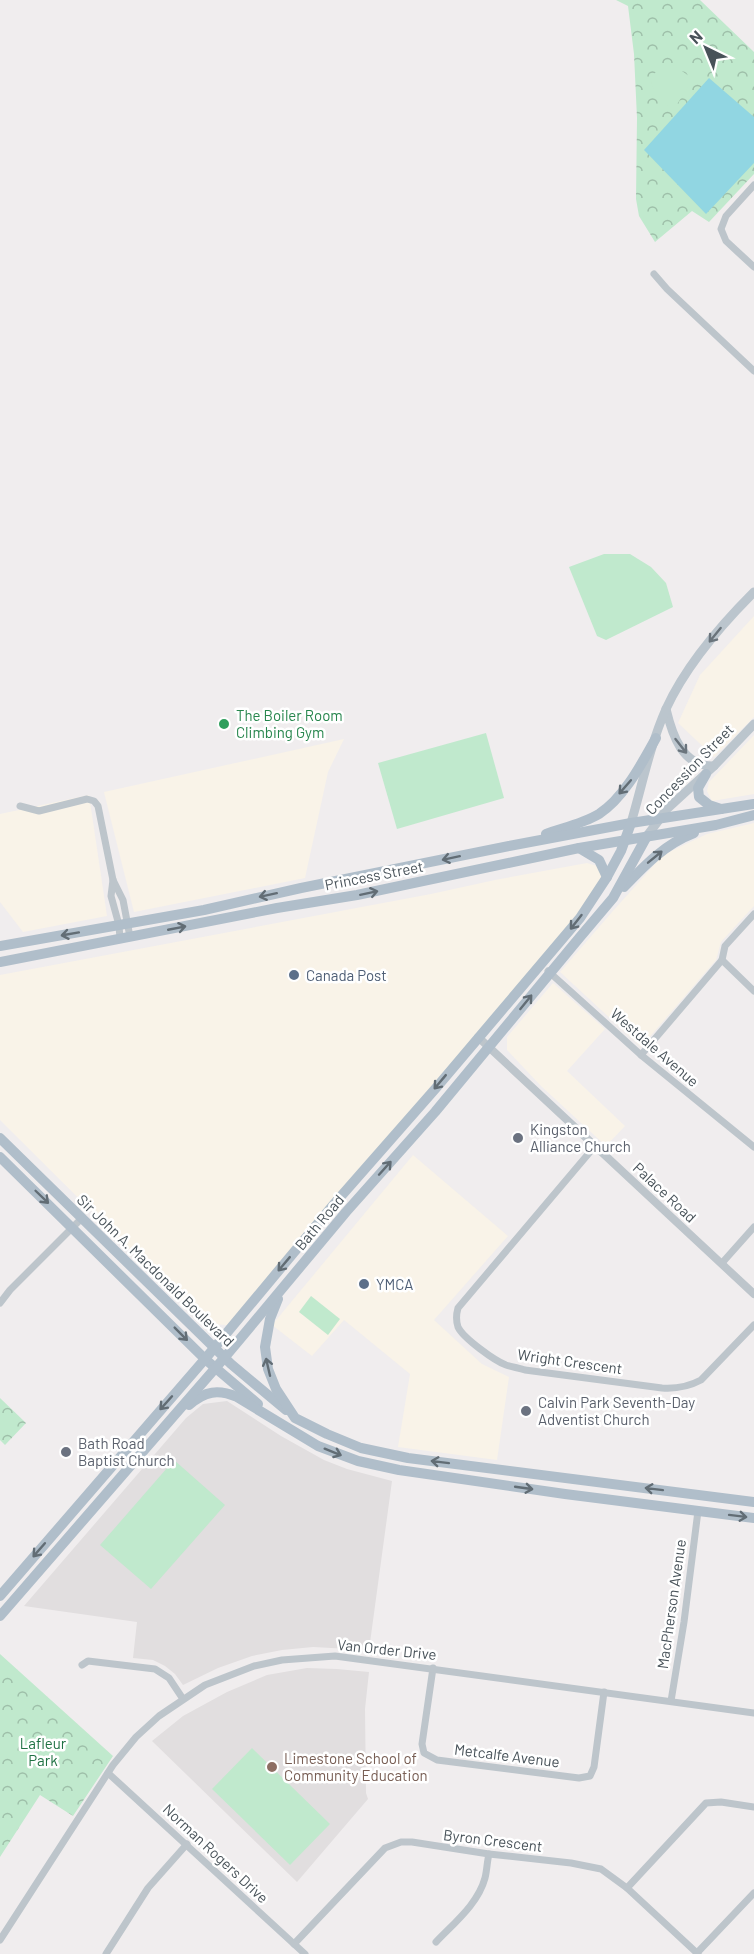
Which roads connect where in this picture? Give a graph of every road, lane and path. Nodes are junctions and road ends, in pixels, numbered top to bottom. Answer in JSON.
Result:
{"nodes":[{"id":1,"x":754,"y":186,"type":"edge"},
{"id":2,"x":754,"y":267,"type":"edge"},
{"id":3,"x":654,"y":274,"type":"dead end"},
{"id":4,"x":754,"y":371,"type":"edge"},
{"id":5,"x":754,"y":592,"type":"edge"},
{"id":6,"x":666,"y":709,"type":"junction"},
{"id":7,"x":754,"y":724,"type":"edge"},
{"id":8,"x":656,"y":738,"type":"junction"},
{"id":9,"x":710,"y":770,"type":"junction"},
{"id":10,"x":754,"y":804,"type":"edge"},
{"id":11,"x":20,"y":806,"type":"dead end"},
{"id":12,"x":721,"y":809,"type":"junction"},
{"id":13,"x":754,"y":815,"type":"edge"},
{"id":14,"x":660,"y":819,"type":"junction"},
{"id":15,"x":631,"y":823,"type":"junction"},
{"id":16,"x":716,"y":825,"type":"junction"},
{"id":17,"x":647,"y":836,"type":"junction"},
{"id":18,"x":625,"y":840,"type":"junction"},
{"id":19,"x":509,"y":846,"type":"junction"},
{"id":20,"x":579,"y":848,"type":"junction"},
{"id":21,"x":607,"y":877,"type":"junction"},
{"id":22,"x":613,"y":898,"type":"junction"},
{"id":23,"x":754,"y":914,"type":"edge"},
{"id":24,"x":123,"y":925,"type":"junction"},
{"id":25,"x":125,"y":938,"type":"junction"},
{"id":26,"x":0,"y":946,"type":"edge"},
{"id":27,"x":722,"y":960,"type":"junction"},
{"id":28,"x":0,"y":962,"type":"edge"},
{"id":29,"x":541,"y":964,"type":"junction"},
{"id":30,"x":550,"y":973,"type":"junction"},
{"id":31,"x":754,"y":991,"type":"edge"},
{"id":32,"x":478,"y":1037,"type":"junction"},
{"id":33,"x":489,"y":1047,"type":"junction"},
{"id":34,"x":641,"y":1055,"type":"junction"},
{"id":35,"x":0,"y":1138,"type":"edge"},
{"id":36,"x":595,"y":1146,"type":"junction"},
{"id":37,"x":754,"y":1147,"type":"edge"},
{"id":38,"x":0,"y":1156,"type":"edge"},
{"id":39,"x":82,"y":1218,"type":"junction"},
{"id":40,"x":72,"y":1227,"type":"junction"},
{"id":41,"x":754,"y":1227,"type":"edge"},
{"id":42,"x":722,"y":1263,"type":"junction"},
{"id":43,"x":281,"y":1290,"type":"junction"},
{"id":44,"x":754,"y":1294,"type":"edge"},
{"id":45,"x":0,"y":1303,"type":"edge"},
{"id":46,"x":754,"y":1325,"type":"edge"},
{"id":47,"x":215,"y":1347,"type":"junction"},
{"id":48,"x":225,"y":1357,"type":"junction"},
{"id":49,"x":205,"y":1359,"type":"junction"},
{"id":50,"x":214,"y":1368,"type":"junction"},
{"id":51,"x":295,"y":1418,"type":"junction"},
{"id":52,"x":282,"y":1424,"type":"junction"},
{"id":53,"x":163,"y":1426,"type":"junction"},
{"id":54,"x":676,"y":1491,"type":"junction"},
{"id":55,"x":729,"y":1498,"type":"junction"},
{"id":56,"x":754,"y":1502,"type":"edge"},
{"id":57,"x":698,"y":1511,"type":"junction"},
{"id":58,"x":754,"y":1518,"type":"edge"},
{"id":59,"x":0,"y":1596,"type":"edge"},
{"id":60,"x":0,"y":1616,"type":"edge"},
{"id":61,"x":82,"y":1665,"type":"dead end"},
{"id":62,"x":433,"y":1668,"type":"junction"},
{"id":63,"x":604,"y":1692,"type":"junction"},
{"id":64,"x":183,"y":1699,"type":"junction"},
{"id":65,"x":671,"y":1701,"type":"junction"},
{"id":66,"x":754,"y":1713,"type":"edge"},
{"id":67,"x":108,"y":1773,"type":"junction"},
{"id":68,"x":754,"y":1807,"type":"edge"},
{"id":69,"x":187,"y":1844,"type":"junction"},
{"id":70,"x":489,"y":1854,"type":"junction"},
{"id":71,"x":627,"y":1888,"type":"junction"},
{"id":72,"x":754,"y":1893,"type":"edge"},
{"id":73,"x":0,"y":1940,"type":"edge"},
{"id":74,"x":436,"y":1942,"type":"dead end"},
{"id":75,"x":294,"y":1944,"type":"junction"},
{"id":76,"x":106,"y":1954,"type":"edge"},
{"id":77,"x":305,"y":1954,"type":"edge"},
{"id":78,"x":697,"y":1954,"type":"edge"}],
"edges":[{"from":1,"to":2,"type":"street"},
{"from":3,"to":4,"type":"street"},
{"from":5,"to":6,"type":"main road","name":"Concession Street","one_way":true},
{"from":6,"to":8,"type":"main road","name":"Concession Street"},
{"from":6,"to":9,"type":"main road","one_way":true},
{"from":7,"to":9,"type":"main road","name":"Concession Street"},
{"from":8,"to":15,"type":"main road","name":"Concession Street"},
{"from":8,"to":19,"type":"main road","one_way":true},
{"from":9,"to":12,"type":"main road"},
{"from":9,"to":14,"type":"main road","name":"Concession Street"},
{"from":10,"to":12,"type":"main road","name":"Princess Street"},
{"from":11,"to":24,"type":"street"},
{"from":12,"to":14,"type":"main road","name":"Princess Street"},
{"from":13,"to":16,"type":"main road","name":"Princess Street"},
{"from":14,"to":15,"type":"main road","name":"Princess Street"},
{"from":14,"to":17,"type":"main road","name":"Concession Street"},
{"from":15,"to":18,"type":"main road","name":"Bath Road"},
{"from":15,"to":19,"type":"main road","name":"Princess Street"},
{"from":16,"to":17,"type":"main road","name":"Princess Street"},
{"from":22,"to":16,"type":"main road","one_way":true},
{"from":17,"to":18,"type":"main road","name":"Princess Street"},
{"from":17,"to":22,"type":"main road","name":"Bath Road"},
{"from":18,"to":20,"type":"main road","name":"Princess Street"},
{"from":18,"to":21,"type":"main road","name":"Bath Road"},
{"from":19,"to":24,"type":"main road","name":"Princess Street","one_way":true},
{"from":20,"to":21,"type":"main road"},
{"from":25,"to":20,"type":"main road","name":"Princess Street","one_way":true},
{"from":21,"to":29,"type":"main road","name":"Bath Road","one_way":true},
{"from":22,"to":30,"type":"main road","name":"Bath Road"},
{"from":23,"to":27,"type":"street"},
{"from":24,"to":25,"type":"street"},
{"from":24,"to":26,"type":"main road","name":"Princess Street","one_way":true},
{"from":25,"to":28,"type":"main road","name":"Princess Street"},
{"from":27,"to":31,"type":"street"},
{"from":27,"to":34,"type":"street"},
{"from":29,"to":30,"type":"street","name":"Westdale Avenue"},
{"from":29,"to":32,"type":"main road","name":"Bath Road"},
{"from":33,"to":30,"type":"main road","name":"Bath Road","one_way":true},
{"from":30,"to":34,"type":"street","name":"Westdale Avenue"},
{"from":32,"to":33,"type":"street","name":"Palace Road"},
{"from":32,"to":47,"type":"main road","name":"Bath Road","one_way":true},
{"from":33,"to":36,"type":"street","name":"Palace Road"},
{"from":43,"to":33,"type":"main road","name":"Bath Road","one_way":true},
{"from":34,"to":37,"type":"street","name":"Westdale Avenue"},
{"from":35,"to":39,"type":"main road","name":"Sir John A. Macdonald Boulevard"},
{"from":36,"to":42,"type":"street","name":"Palace Road"},
{"from":36,"to":46,"type":"street","name":"Wright Crescent"},
{"from":38,"to":40,"type":"main road","name":"Sir John A. Macdonald Boulevard","one_way":true},
{"from":39,"to":40,"type":"street"},
{"from":39,"to":47,"type":"main road","name":"Sir John A. Macdonald Boulevard"},
{"from":40,"to":45,"type":"street"},
{"from":40,"to":49,"type":"main road","name":"Sir John A. Macdonald Boulevard","one_way":true},
{"from":41,"to":42,"type":"street"},
{"from":42,"to":44,"type":"street","name":"Palace Road"},
{"from":43,"to":48,"type":"main road","name":"Bath Road"},
{"from":51,"to":43,"type":"main road","one_way":true},
{"from":47,"to":48,"type":"main road","name":"Sir John A. Macdonald Boulevard"},
{"from":47,"to":49,"type":"main road","name":"Bath Road"},
{"from":48,"to":50,"type":"main road","name":"Bath Road"},
{"from":48,"to":51,"type":"main road","name":"Sir John A. Macdonald Boulevard"},
{"from":49,"to":50,"type":"main road","name":"Sir John A. Macdonald Boulevard"},
{"from":49,"to":59,"type":"main road","name":"Bath Road","one_way":true},
{"from":50,"to":52,"type":"main road","name":"Sir John A. Macdonald Boulevard"},
{"from":50,"to":53,"type":"main road","name":"Bath Road"},
{"from":54,"to":51,"type":"main road","name":"Sir John A. Macdonald Boulevard","one_way":true},
{"from":52,"to":53,"type":"main road"},
{"from":52,"to":57,"type":"main road","one_way":true},
{"from":53,"to":60,"type":"main road","name":"Bath Road"},
{"from":54,"to":55,"type":"main road","name":"Sir John A. Macdonald Boulevard"},
{"from":54,"to":57,"type":"main road"},
{"from":55,"to":56,"type":"main road","name":"Sir John A. Macdonald Boulevard"},
{"from":55,"to":57,"type":"main road"},
{"from":57,"to":58,"type":"main road","one_way":true},
{"from":57,"to":65,"type":"street","name":"MacPherson Avenue"},
{"from":61,"to":64,"type":"street"},
{"from":62,"to":63,"type":"street","name":"Van Order Drive"},
{"from":62,"to":63,"type":"street","name":"Metcalfe Avenue"},
{"from":62,"to":64,"type":"street","name":"Van Order Drive"},
{"from":63,"to":65,"type":"street","name":"Van Order Drive"},
{"from":64,"to":67,"type":"street","name":"Van Order Drive"},
{"from":65,"to":66,"type":"street","name":"Van Order Drive"},
{"from":67,"to":69,"type":"street","name":"Norman Rogers Drive"},
{"from":67,"to":73,"type":"street","name":"Van Order Drive"},
{"from":68,"to":71,"type":"street"},
{"from":69,"to":75,"type":"street","name":"Norman Rogers Drive"},
{"from":69,"to":76,"type":"street"},
{"from":70,"to":71,"type":"street","name":"Byron Crescent"},
{"from":70,"to":74,"type":"street"},
{"from":70,"to":75,"type":"street","name":"Byron Crescent"},
{"from":71,"to":78,"type":"street","name":"Byron Crescent"},
{"from":72,"to":78,"type":"street"},
{"from":75,"to":77,"type":"street","name":"Norman Rogers Drive"}]}
